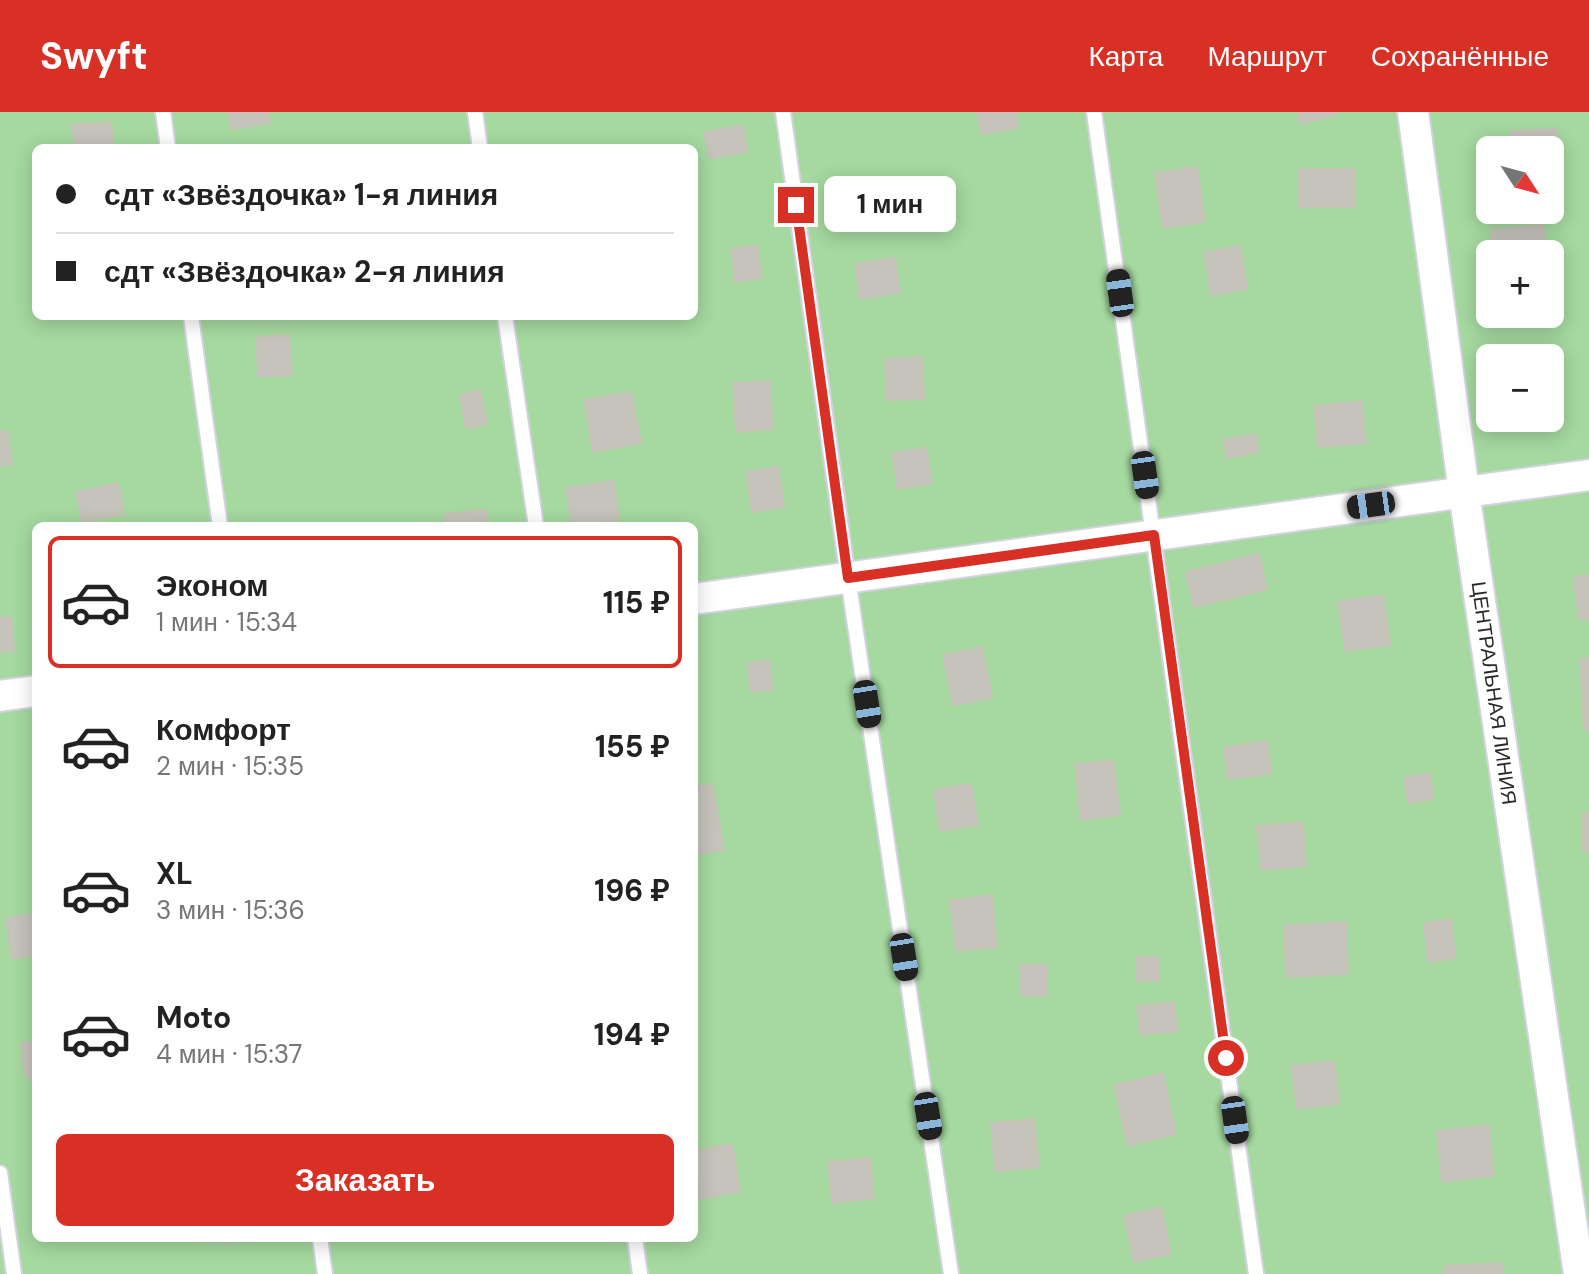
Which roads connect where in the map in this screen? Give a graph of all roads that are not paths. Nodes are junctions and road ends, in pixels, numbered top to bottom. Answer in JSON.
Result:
{"nodes":[{"id":1,"x":163,"y":112,"type":"edge"},
{"id":2,"x":475,"y":112,"type":"edge"},
{"id":3,"x":783,"y":112,"type":"edge"},
{"id":4,"x":1094,"y":112,"type":"edge"},
{"id":5,"x":1413,"y":112,"type":"edge"},
{"id":6,"x":167,"y":144,"type":"edge"},
{"id":7,"x":479,"y":144,"type":"edge"},
{"id":8,"x":192,"y":320,"type":"edge"},
{"id":9,"x":506,"y":320,"type":"edge"},
{"id":10,"x":1589,"y":475,"type":"edge"},
{"id":11,"x":1464,"y":492,"type":"junction"},
{"id":12,"x":219,"y":522,"type":"edge"},
{"id":13,"x":535,"y":522,"type":"edge"},
{"id":14,"x":1154,"y":535,"type":"junction"},
{"id":15,"x":848,"y":578,"type":"junction"},
{"id":16,"x":698,"y":598,"type":"edge"},
{"id":17,"x":32,"y":692,"type":"edge"},
{"id":18,"x":0,"y":696,"type":"edge"},
{"id":19,"x":0,"y":1173,"type":"edge"},
{"id":20,"x":321,"y":1242,"type":"edge"},
{"id":21,"x":636,"y":1242,"type":"edge"},
{"id":22,"x":14,"y":1274,"type":"edge"},
{"id":23,"x":325,"y":1274,"type":"edge"},
{"id":24,"x":640,"y":1274,"type":"edge"},
{"id":25,"x":951,"y":1274,"type":"edge"},
{"id":26,"x":1256,"y":1274,"type":"edge"},
{"id":27,"x":1579,"y":1274,"type":"edge"}],
"edges":[{"from":1,"to":6,"type":"lane"},
{"from":2,"to":7,"type":"lane"},
{"from":3,"to":15,"type":"lane"},
{"from":4,"to":14,"type":"lane"},
{"from":5,"to":11,"type":"street","name":"ЦЕНТРАЛЬНАЯ ЛИНИЯ"},
{"from":8,"to":12,"type":"lane"},
{"from":9,"to":13,"type":"lane"},
{"from":10,"to":11,"type":"street"},
{"from":11,"to":14,"type":"street"},
{"from":11,"to":27,"type":"street","name":"ЦЕНТРАЛЬНАЯ ЛИНИЯ"},
{"from":14,"to":15,"type":"street"},
{"from":14,"to":26,"type":"lane"},
{"from":15,"to":16,"type":"street"},
{"from":15,"to":25,"type":"lane"},
{"from":17,"to":18,"type":"street"},
{"from":19,"to":22,"type":"lane"},
{"from":20,"to":23,"type":"lane"},
{"from":21,"to":24,"type":"lane"}]}
